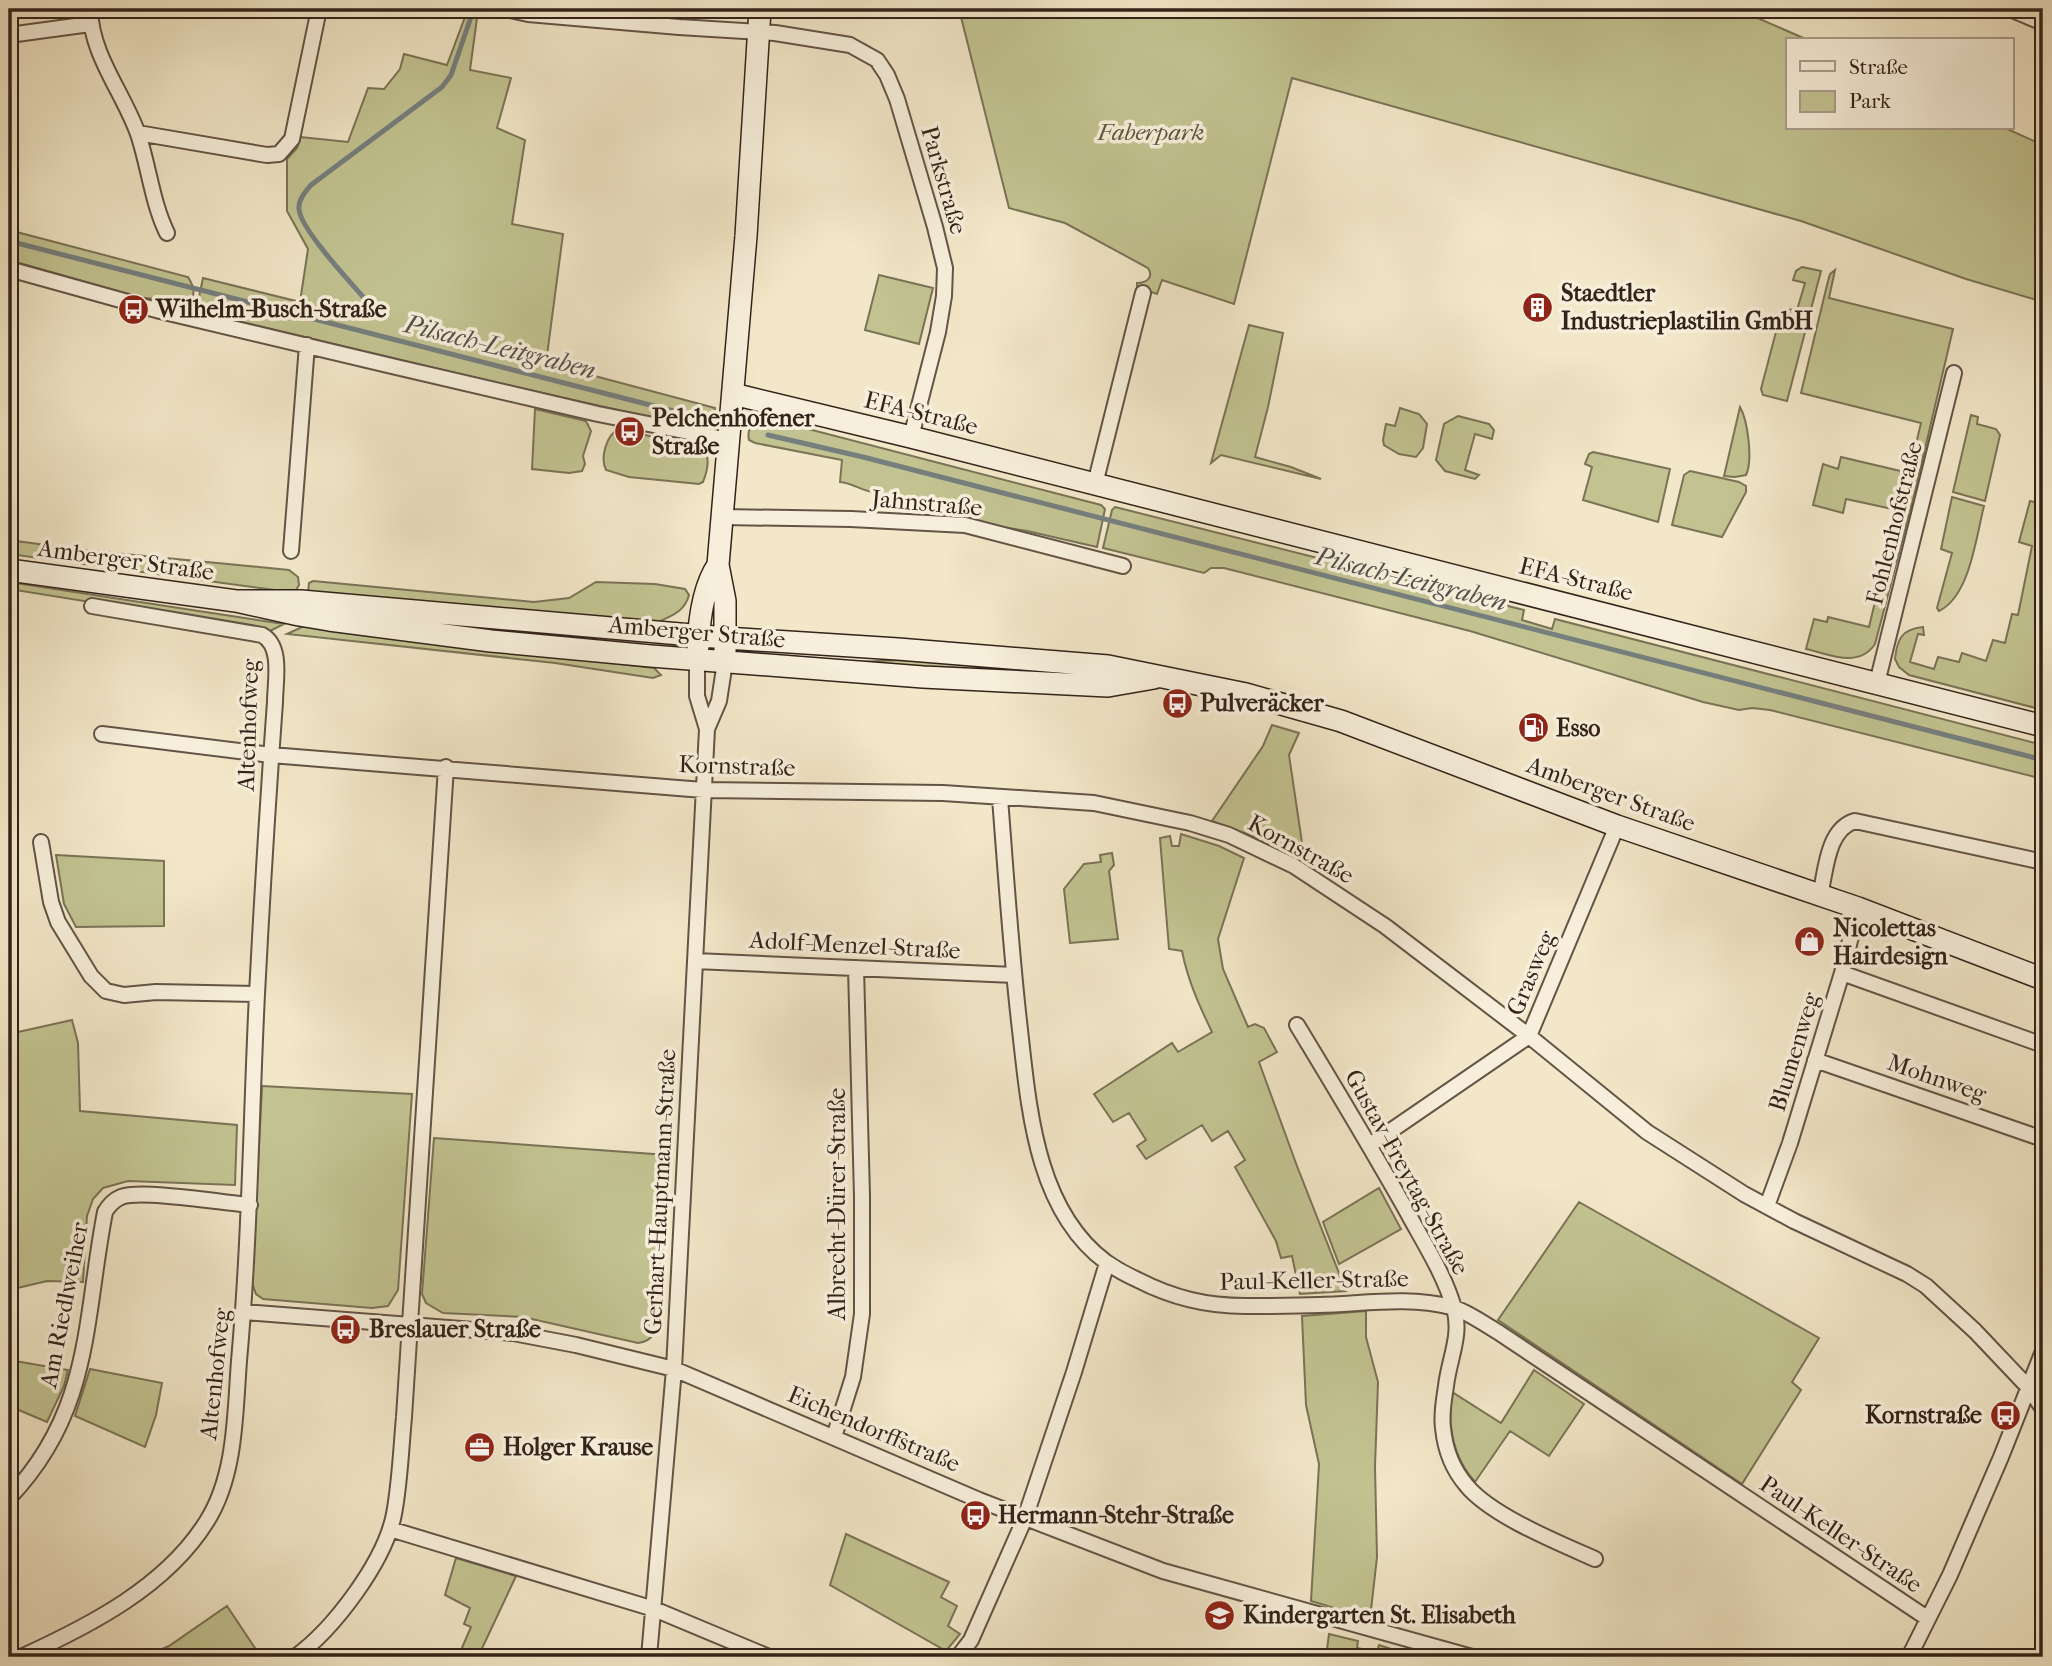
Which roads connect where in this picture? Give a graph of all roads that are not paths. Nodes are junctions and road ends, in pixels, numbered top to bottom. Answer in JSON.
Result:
{"nodes":[{"id":1,"x":319,"y":9,"type":"edge"},
{"id":2,"x":505,"y":9,"type":"edge"},
{"id":3,"x":760,"y":9,"type":"edge"},
{"id":4,"x":2010,"y":9,"type":"edge"},
{"id":5,"x":90,"y":16,"type":"edge"},
{"id":6,"x":2043,"y":23,"type":"edge"},
{"id":7,"x":759,"y":31,"type":"junction"},
{"id":8,"x":9,"y":35,"type":"edge"},
{"id":9,"x":138,"y":134,"type":"junction"},
{"id":10,"x":167,"y":233,"type":"dead end"},
{"id":11,"x":9,"y":269,"type":"edge"},
{"id":12,"x":1143,"y":293,"type":"dead end"},
{"id":13,"x":307,"y":345,"type":"junction"},
{"id":14,"x":1954,"y":373,"type":"dead end"},
{"id":15,"x":733,"y":394,"type":"junction"},
{"id":16,"x":911,"y":437,"type":"junction"},
{"id":17,"x":729,"y":440,"type":"junction"},
{"id":18,"x":1095,"y":484,"type":"junction"},
{"id":19,"x":722,"y":517,"type":"junction"},
{"id":20,"x":291,"y":551,"type":"dead end"},
{"id":21,"x":718,"y":565,"type":"junction"},
{"id":22,"x":1123,"y":566,"type":"dead end"},
{"id":23,"x":9,"y":570,"type":"edge"},
{"id":24,"x":236,"y":601,"type":"junction"},
{"id":25,"x":92,"y":606,"type":"dead end"},
{"id":26,"x":698,"y":635,"type":"junction"},
{"id":27,"x":726,"y":638,"type":"junction"},
{"id":28,"x":697,"y":660,"type":"junction"},
{"id":29,"x":725,"y":662,"type":"junction"},
{"id":30,"x":1156,"y":678,"type":"junction"},
{"id":31,"x":1877,"y":683,"type":"junction"},
{"id":32,"x":2043,"y":726,"type":"edge"},
{"id":33,"x":707,"y":729,"type":"junction"},
{"id":34,"x":102,"y":734,"type":"dead end"},
{"id":35,"x":271,"y":755,"type":"junction"},
{"id":36,"x":446,"y":767,"type":"junction"},
{"id":37,"x":703,"y":790,"type":"junction"},
{"id":38,"x":1000,"y":798,"type":"junction"},
{"id":39,"x":1617,"y":826,"type":"junction"},
{"id":40,"x":41,"y":842,"type":"dead end"},
{"id":41,"x":2043,"y":862,"type":"edge"},
{"id":42,"x":1820,"y":894,"type":"junction"},
{"id":43,"x":1858,"y":908,"type":"junction"},
{"id":44,"x":695,"y":961,"type":"junction"},
{"id":45,"x":856,"y":968,"type":"junction"},
{"id":46,"x":1842,"y":973,"type":"junction"},
{"id":47,"x":1013,"y":975,"type":"junction"},
{"id":48,"x":2043,"y":979,"type":"edge"},
{"id":49,"x":257,"y":994,"type":"junction"},
{"id":50,"x":1297,"y":1025,"type":"dead end"},
{"id":51,"x":1529,"y":1036,"type":"junction"},
{"id":52,"x":2043,"y":1045,"type":"edge"},
{"id":53,"x":1815,"y":1060,"type":"junction"},
{"id":54,"x":2043,"y":1139,"type":"edge"},
{"id":55,"x":1370,"y":1145,"type":"junction"},
{"id":56,"x":250,"y":1205,"type":"junction"},
{"id":57,"x":1767,"y":1206,"type":"junction"},
{"id":58,"x":1107,"y":1263,"type":"junction"},
{"id":59,"x":1454,"y":1308,"type":"junction"},
{"id":60,"x":244,"y":1312,"type":"junction"},
{"id":61,"x":409,"y":1324,"type":"junction"},
{"id":62,"x":2043,"y":1351,"type":"edge"},
{"id":63,"x":674,"y":1368,"type":"junction"},
{"id":64,"x":2029,"y":1388,"type":"junction"},
{"id":65,"x":2043,"y":1409,"type":"edge"},
{"id":66,"x":834,"y":1437,"type":"junction"},
{"id":67,"x":9,"y":1498,"type":"edge"},
{"id":68,"x":1025,"y":1518,"type":"junction"},
{"id":69,"x":390,"y":1529,"type":"junction"},
{"id":70,"x":1595,"y":1559,"type":"dead end"},
{"id":71,"x":654,"y":1609,"type":"junction"},
{"id":72,"x":1927,"y":1618,"type":"junction"},
{"id":73,"x":21,"y":1657,"type":"edge"},
{"id":74,"x":295,"y":1657,"type":"edge"},
{"id":75,"x":649,"y":1657,"type":"edge"},
{"id":76,"x":769,"y":1657,"type":"edge"},
{"id":77,"x":958,"y":1657,"type":"edge"},
{"id":78,"x":1472,"y":1657,"type":"edge"},
{"id":79,"x":1909,"y":1657,"type":"edge"}],
"edges":[{"from":1,"to":9,"type":"street"},
{"from":2,"to":7,"type":"street","name":"Parkstraße"},
{"from":3,"to":7,"type":"main road"},
{"from":4,"to":6,"type":"street"},
{"from":5,"to":8,"type":"street"},
{"from":5,"to":9,"type":"street"},
{"from":7,"to":15,"type":"main road"},
{"from":7,"to":16,"type":"street","name":"Parkstraße"},
{"from":9,"to":10,"type":"street"},
{"from":11,"to":13,"type":"street"},
{"from":12,"to":18,"type":"street"},
{"from":13,"to":17,"type":"street"},
{"from":13,"to":20,"type":"street"},
{"from":14,"to":31,"type":"street","name":"Fohlenhofstraße"},
{"from":15,"to":16,"type":"main road","name":"EFA-Straße"},
{"from":15,"to":17,"type":"main road"},
{"from":16,"to":18,"type":"main road","name":"EFA-Straße"},
{"from":17,"to":19,"type":"main road"},
{"from":18,"to":31,"type":"main road","name":"EFA-Straße"},
{"from":19,"to":21,"type":"main road"},
{"from":19,"to":22,"type":"street","name":"Jahnstraße"},
{"from":21,"to":26,"type":"main road"},
{"from":21,"to":27,"type":"main road"},
{"from":23,"to":24,"type":"main road","name":"Amberger Straße"},
{"from":24,"to":26,"type":"main road","name":"Amberger Straße"},
{"from":24,"to":28,"type":"main road","name":"Amberger Straße"},
{"from":25,"to":35,"type":"street","name":"Altenhofweg"},
{"from":26,"to":27,"type":"main road","name":"Amberger Straße"},
{"from":26,"to":28,"type":"main road"},
{"from":27,"to":29,"type":"main road"},
{"from":27,"to":30,"type":"main road","name":"Amberger Straße"},
{"from":28,"to":29,"type":"main road","name":"Amberger Straße"},
{"from":28,"to":33,"type":"street","name":"Gerhart-Hauptmann-Straße"},
{"from":29,"to":30,"type":"main road","name":"Amberger Straße"},
{"from":29,"to":33,"type":"street","name":"Gerhart-Hauptmann-Straße"},
{"from":30,"to":39,"type":"main road","name":"Amberger Straße"},
{"from":31,"to":32,"type":"main road","name":"EFA-Straße"},
{"from":33,"to":37,"type":"street","name":"Gerhart-Hauptmann-Straße"},
{"from":34,"to":35,"type":"street","name":"Kornstraße"},
{"from":35,"to":36,"type":"street","name":"Kornstraße"},
{"from":35,"to":49,"type":"street","name":"Altenhofweg"},
{"from":36,"to":37,"type":"street","name":"Kornstraße"},
{"from":36,"to":61,"type":"street"},
{"from":37,"to":38,"type":"street","name":"Kornstraße"},
{"from":37,"to":44,"type":"street","name":"Gerhart-Hauptmann-Straße"},
{"from":38,"to":47,"type":"street","name":"Paul-Keller-Straße"},
{"from":38,"to":51,"type":"street","name":"Kornstraße"},
{"from":39,"to":42,"type":"main road","name":"Amberger Straße"},
{"from":39,"to":51,"type":"street","name":"Grasweg"},
{"from":40,"to":49,"type":"street"},
{"from":41,"to":42,"type":"street"},
{"from":42,"to":43,"type":"main road","name":"Amberger Straße"},
{"from":43,"to":46,"type":"street","name":"Blumenweg"},
{"from":43,"to":48,"type":"main road","name":"Amberger Straße"},
{"from":44,"to":45,"type":"street","name":"Adolf-Menzel-Straße"},
{"from":44,"to":63,"type":"street","name":"Gerhart-Hauptmann-Straße"},
{"from":45,"to":47,"type":"street","name":"Adolf-Menzel-Straße"},
{"from":45,"to":66,"type":"street","name":"Albrecht-Dürer-Straße"},
{"from":46,"to":52,"type":"street"},
{"from":46,"to":53,"type":"street","name":"Blumenweg"},
{"from":47,"to":58,"type":"street","name":"Paul-Keller-Straße"},
{"from":49,"to":56,"type":"street","name":"Altenhofweg"},
{"from":50,"to":55,"type":"street","name":"Gustav-Freytag-Straße"},
{"from":51,"to":55,"type":"street","name":"Grasweg"},
{"from":51,"to":57,"type":"street","name":"Kornstraße"},
{"from":53,"to":54,"type":"street","name":"Mohnweg"},
{"from":53,"to":57,"type":"street","name":"Blumenweg"},
{"from":55,"to":59,"type":"street","name":"Gustav-Freytag-Straße"},
{"from":56,"to":60,"type":"street","name":"Altenhofweg"},
{"from":56,"to":67,"type":"street","name":"Am Riedlweiher"},
{"from":57,"to":64,"type":"street","name":"Kornstraße"},
{"from":58,"to":59,"type":"street","name":"Paul-Keller-Straße"},
{"from":58,"to":68,"type":"street"},
{"from":59,"to":70,"type":"street","name":"Gustav-Freytag-Straße"},
{"from":59,"to":72,"type":"street","name":"Paul-Keller-Straße"},
{"from":60,"to":61,"type":"street","name":"Eichendorffstraße"},
{"from":60,"to":73,"type":"street","name":"Altenhofweg"},
{"from":61,"to":63,"type":"street","name":"Eichendorffstraße"},
{"from":61,"to":69,"type":"street"},
{"from":62,"to":64,"type":"street"},
{"from":63,"to":66,"type":"street","name":"Eichendorffstraße"},
{"from":63,"to":71,"type":"street","name":"Gerhart-Hauptmann-Straße"},
{"from":64,"to":65,"type":"street","name":"Kornstraße"},
{"from":64,"to":72,"type":"street"},
{"from":66,"to":68,"type":"street","name":"Eichendorffstraße"},
{"from":68,"to":77,"type":"street"},
{"from":68,"to":78,"type":"street","name":"Eichendorffstraße"},
{"from":69,"to":71,"type":"street"},
{"from":69,"to":74,"type":"street"},
{"from":71,"to":75,"type":"street","name":"Gerhart-Hauptmann-Straße"},
{"from":71,"to":76,"type":"street"},
{"from":72,"to":79,"type":"street"}]}
